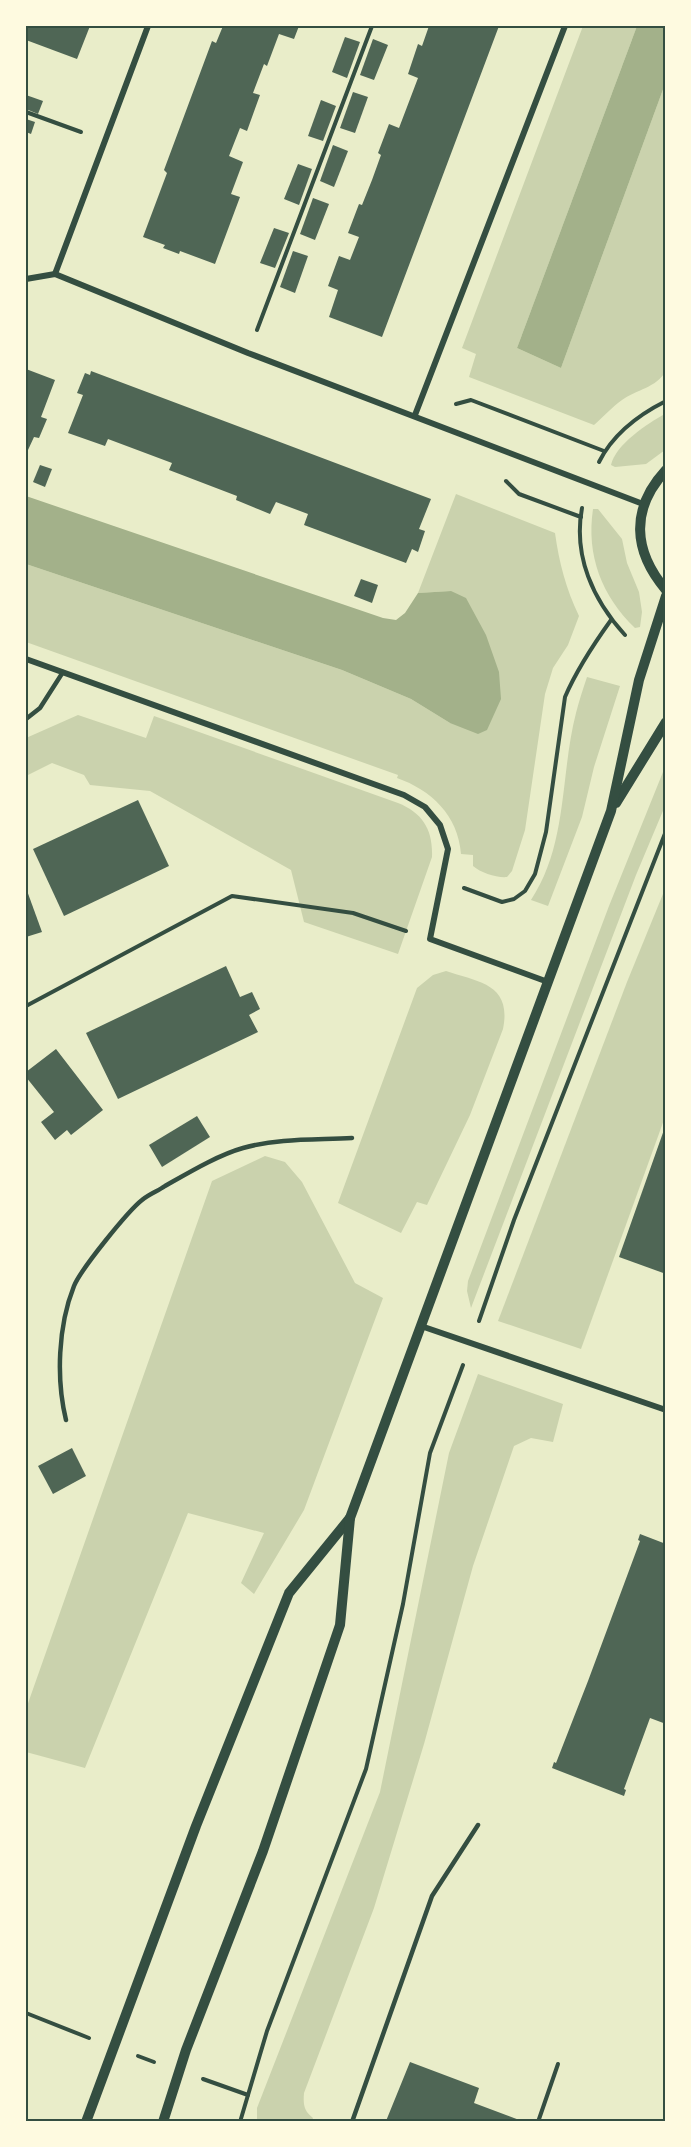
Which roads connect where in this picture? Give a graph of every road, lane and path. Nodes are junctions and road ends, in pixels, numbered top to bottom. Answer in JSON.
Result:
{"nodes":[{"id":1,"x":148,"y":26,"type":"edge"},
{"id":2,"x":372,"y":26,"type":"edge"},
{"id":3,"x":565,"y":26,"type":"edge"},
{"id":4,"x":26,"y":112,"type":"edge"},
{"id":5,"x":104,"y":141,"type":"junction"},
{"id":6,"x":55,"y":274,"type":"junction"},
{"id":7,"x":26,"y":279,"type":"edge"},
{"id":8,"x":248,"y":353,"type":"junction"},
{"id":9,"x":415,"y":415,"type":"junction"},
{"id":10,"x":604,"y":451,"type":"dead end"},
{"id":11,"x":666,"y":470,"type":"edge"},
{"id":12,"x":643,"y":504,"type":"junction"},
{"id":13,"x":666,"y":590,"type":"edge"},
{"id":14,"x":666,"y":597,"type":"edge"},
{"id":15,"x":611,"y":620,"type":"dead end"},
{"id":16,"x":26,"y":659,"type":"edge"},
{"id":17,"x":63,"y":672,"type":"junction"},
{"id":18,"x":26,"y":719,"type":"edge"},
{"id":19,"x":666,"y":722,"type":"edge"},
{"id":20,"x":611,"y":811,"type":"junction"},
{"id":21,"x":666,"y":831,"type":"edge"},
{"id":22,"x":441,"y":879,"type":"junction"},
{"id":23,"x":430,"y":939,"type":"junction"},
{"id":24,"x":549,"y":982,"type":"junction"},
{"id":25,"x":26,"y":1006,"type":"edge"},
{"id":26,"x":352,"y":1138,"type":"dead end"},
{"id":27,"x":421,"y":1326,"type":"junction"},
{"id":28,"x":471,"y":1344,"type":"junction"},
{"id":29,"x":666,"y":1410,"type":"edge"},
{"id":30,"x":66,"y":1420,"type":"dead end"},
{"id":31,"x":350,"y":1518,"type":"junction"},
{"id":32,"x":478,"y":1825,"type":"dead end"},
{"id":33,"x":558,"y":2064,"type":"dead end"},
{"id":34,"x":86,"y":2121,"type":"edge"},
{"id":35,"x":162,"y":2121,"type":"edge"},
{"id":36,"x":240,"y":2121,"type":"edge"},
{"id":37,"x":352,"y":2121,"type":"edge"},
{"id":38,"x":538,"y":2121,"type":"edge"}],
"edges":[{"from":1,"to":5,"type":"street"},
{"from":2,"to":8,"type":"path"},
{"from":3,"to":9,"type":"street"},
{"from":4,"to":5,"type":"path"},
{"from":5,"to":6,"type":"street"},
{"from":6,"to":7,"type":"street"},
{"from":6,"to":8,"type":"street"},
{"from":8,"to":9,"type":"street"},
{"from":9,"to":10,"type":"path"},
{"from":9,"to":12,"type":"street"},
{"from":11,"to":12,"type":"street"},
{"from":12,"to":13,"type":"street"},
{"from":14,"to":20,"type":"street"},
{"from":15,"to":22,"type":"path"},
{"from":16,"to":17,"type":"street"},
{"from":17,"to":18,"type":"lane"},
{"from":17,"to":22,"type":"street"},
{"from":19,"to":20,"type":"street"},
{"from":20,"to":24,"type":"street"},
{"from":21,"to":28,"type":"path"},
{"from":22,"to":23,"type":"street"},
{"from":23,"to":24,"type":"street"},
{"from":23,"to":25,"type":"path"},
{"from":24,"to":27,"type":"street"},
{"from":26,"to":30,"type":"lane"},
{"from":27,"to":28,"type":"street"},
{"from":27,"to":31,"type":"street"},
{"from":28,"to":29,"type":"street"},
{"from":28,"to":36,"type":"path"},
{"from":31,"to":34,"type":"street"},
{"from":31,"to":35,"type":"street"},
{"from":32,"to":37,"type":"lane"},
{"from":33,"to":38,"type":"path"}]}
